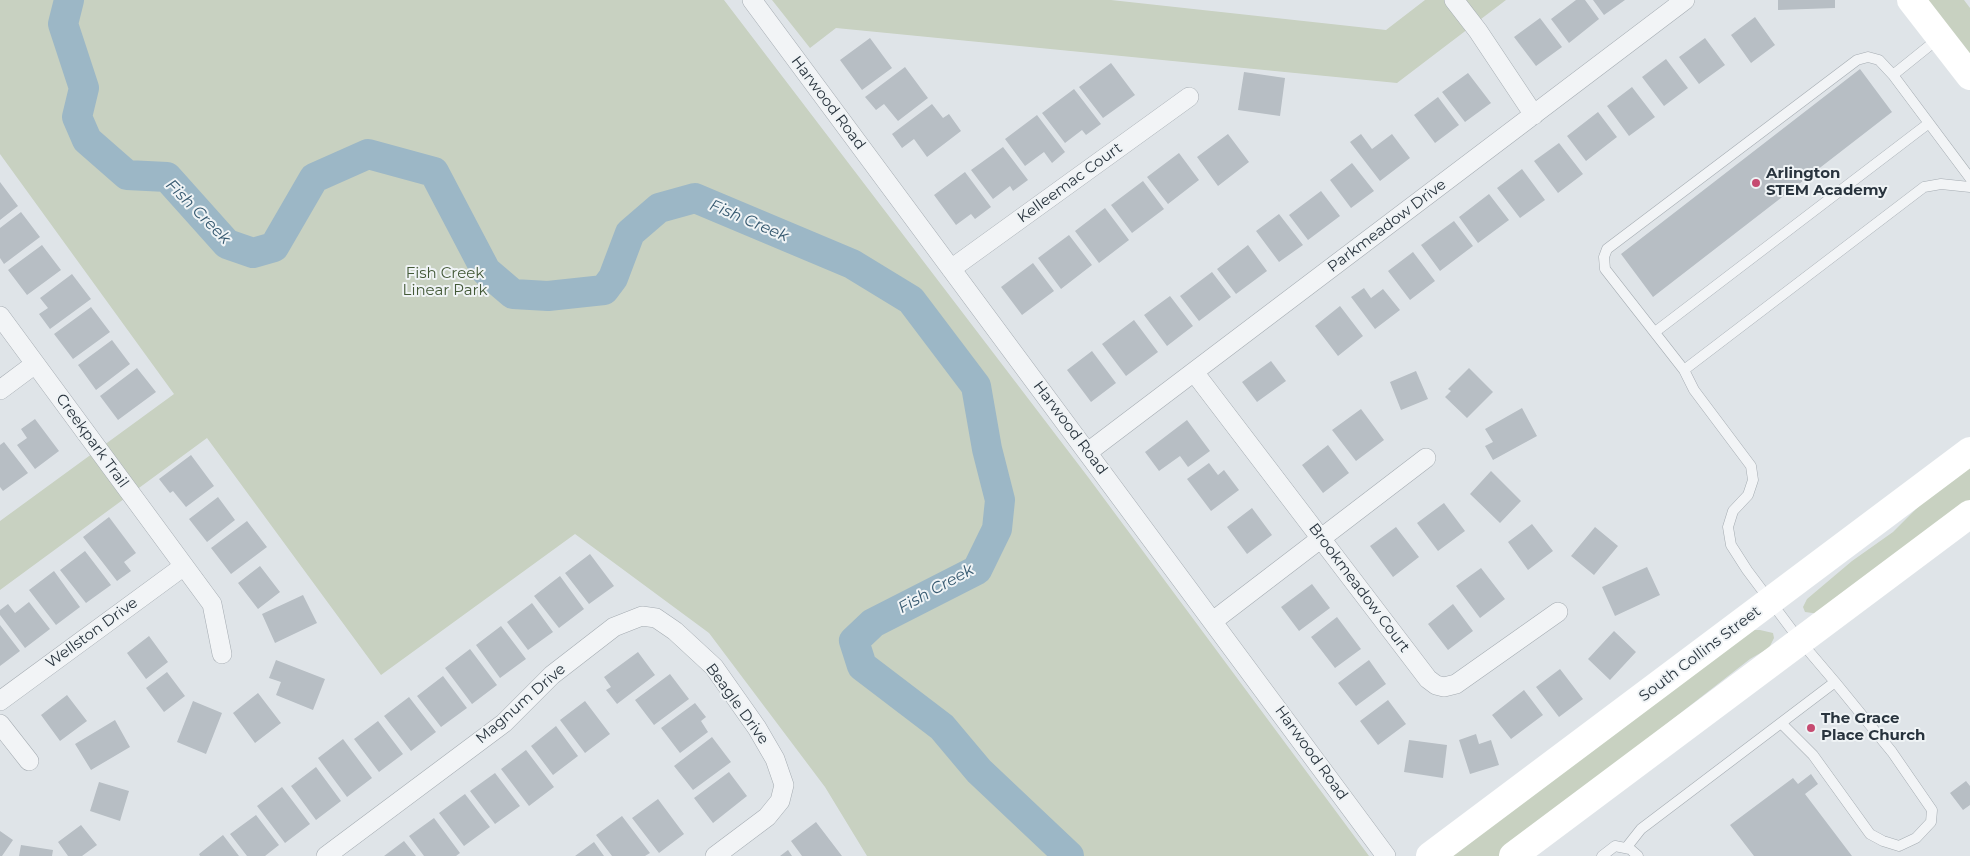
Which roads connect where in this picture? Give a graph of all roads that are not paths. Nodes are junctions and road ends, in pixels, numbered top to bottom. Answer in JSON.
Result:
{"nodes":[{"id":1,"x":752,"y":0,"type":"edge"},
{"id":2,"x":1454,"y":0,"type":"edge"},
{"id":3,"x":1685,"y":0,"type":"edge"},
{"id":4,"x":1911,"y":0,"type":"edge"},
{"id":5,"x":1940,"y":37,"type":"junction"},
{"id":6,"x":1893,"y":75,"type":"junction"},
{"id":7,"x":1970,"y":76,"type":"edge"},
{"id":8,"x":1189,"y":97,"type":"dead end"},
{"id":9,"x":1534,"y":115,"type":"junction"},
{"id":10,"x":1929,"y":123,"type":"junction"},
{"id":11,"x":1970,"y":178,"type":"edge"},
{"id":12,"x":1970,"y":187,"type":"edge"},
{"id":13,"x":951,"y":269,"type":"junction"},
{"id":14,"x":0,"y":316,"type":"edge"},
{"id":15,"x":1655,"y":332,"type":"junction"},
{"id":16,"x":35,"y":364,"type":"junction"},
{"id":17,"x":1684,"y":370,"type":"junction"},
{"id":18,"x":1194,"y":372,"type":"junction"},
{"id":19,"x":0,"y":390,"type":"edge"},
{"id":20,"x":1970,"y":451,"type":"edge"},
{"id":21,"x":1088,"y":452,"type":"junction"},
{"id":22,"x":1426,"y":458,"type":"dead end"},
{"id":23,"x":1970,"y":514,"type":"edge"},
{"id":24,"x":1321,"y":538,"type":"junction"},
{"id":25,"x":184,"y":566,"type":"junction"},
{"id":26,"x":1770,"y":602,"type":"junction"},
{"id":27,"x":1558,"y":612,"type":"dead end"},
{"id":28,"x":1213,"y":621,"type":"junction"},
{"id":29,"x":675,"y":631,"type":"joint"},
{"id":30,"x":1800,"y":642,"type":"junction"},
{"id":31,"x":222,"y":654,"type":"dead end"},
{"id":32,"x":1835,"y":682,"type":"junction"},
{"id":33,"x":0,"y":701,"type":"edge"},
{"id":34,"x":0,"y":724,"type":"edge"},
{"id":35,"x":1782,"y":724,"type":"junction"},
{"id":36,"x":29,"y":761,"type":"dead end"},
{"id":37,"x":1626,"y":848,"type":"junction"},
{"id":38,"x":1520,"y":854,"type":"edge"},
{"id":39,"x":326,"y":856,"type":"edge"},
{"id":40,"x":715,"y":856,"type":"edge"},
{"id":41,"x":1386,"y":856,"type":"edge"},
{"id":42,"x":1430,"y":856,"type":"edge"},
{"id":43,"x":1602,"y":856,"type":"edge"},
{"id":44,"x":1638,"y":856,"type":"edge"}],
"edges":[{"from":1,"to":13,"type":"street","name":"Harwood Road"},
{"from":2,"to":9,"type":"street"},
{"from":3,"to":9,"type":"street","name":"Parkmeadow Drive"},
{"from":4,"to":5,"type":"main road"},
{"from":5,"to":6,"type":"lane"},
{"from":5,"to":7,"type":"main road"},
{"from":6,"to":10,"type":"lane"},
{"from":6,"to":15,"type":"lane"},
{"from":8,"to":13,"type":"street","name":"Kelleemac Court"},
{"from":9,"to":18,"type":"street","name":"Parkmeadow Drive"},
{"from":10,"to":11,"type":"lane"},
{"from":10,"to":15,"type":"lane"},
{"from":12,"to":17,"type":"lane"},
{"from":13,"to":21,"type":"street","name":"Harwood Road"},
{"from":14,"to":16,"type":"street","name":"Creekpark Trail"},
{"from":15,"to":17,"type":"lane"},
{"from":16,"to":19,"type":"street"},
{"from":16,"to":25,"type":"street","name":"Creekpark Trail"},
{"from":17,"to":26,"type":"lane"},
{"from":18,"to":21,"type":"street","name":"Parkmeadow Drive"},
{"from":18,"to":24,"type":"street","name":"Brookmeadow Court"},
{"from":20,"to":26,"type":"main road","name":"South Collins Street"},
{"from":21,"to":28,"type":"street","name":"Harwood Road"},
{"from":22,"to":24,"type":"street"},
{"from":23,"to":30,"type":"main road"},
{"from":24,"to":27,"type":"street","name":"Brookmeadow Court"},
{"from":24,"to":28,"type":"street"},
{"from":25,"to":31,"type":"street","name":"Creekpark Trail"},
{"from":25,"to":33,"type":"street","name":"Wellston Drive"},
{"from":26,"to":30,"type":"lane"},
{"from":26,"to":42,"type":"main road","name":"South Collins Street"},
{"from":28,"to":41,"type":"street","name":"Harwood Road"},
{"from":29,"to":39,"type":"street","name":"Magnum Drive"},
{"from":29,"to":40,"type":"street","name":"Beagle Drive"},
{"from":30,"to":32,"type":"lane"},
{"from":30,"to":38,"type":"main road"},
{"from":32,"to":35,"type":"lane"},
{"from":32,"to":35,"type":"lane"},
{"from":34,"to":36,"type":"street"},
{"from":35,"to":37,"type":"lane"},
{"from":37,"to":43,"type":"lane"},
{"from":37,"to":44,"type":"lane"}]}
